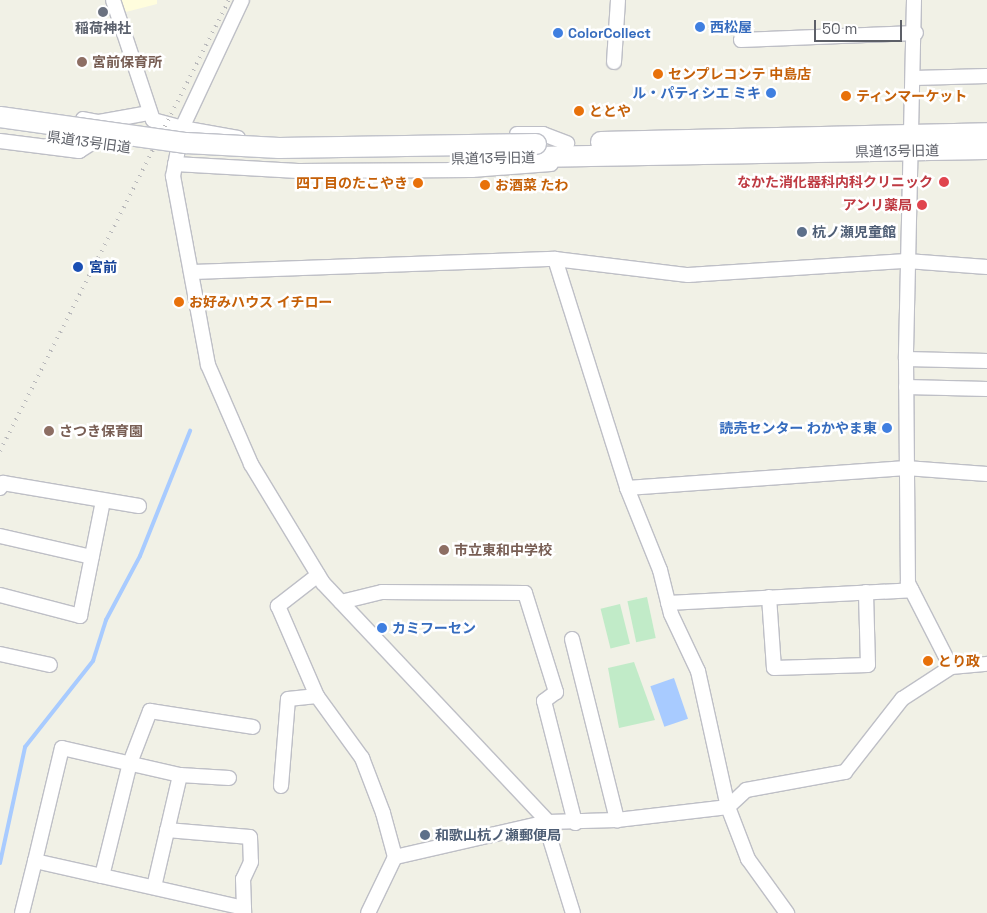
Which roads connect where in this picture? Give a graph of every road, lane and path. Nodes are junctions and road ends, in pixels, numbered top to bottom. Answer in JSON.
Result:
{"nodes":[{"id":1,"x":113,"y":0,"type":"edge"},
{"id":2,"x":242,"y":0,"type":"edge"},
{"id":3,"x":618,"y":0,"type":"edge"},
{"id":4,"x":914,"y":0,"type":"edge"},
{"id":5,"x":916,"y":33,"type":"junction"},
{"id":6,"x":741,"y":40,"type":"dead end"},
{"id":7,"x":614,"y":62,"type":"dead end"},
{"id":8,"x":987,"y":76,"type":"edge"},
{"id":9,"x":914,"y":78,"type":"junction"},
{"id":10,"x":0,"y":107,"type":"edge"},
{"id":11,"x":149,"y":113,"type":"junction"},
{"id":12,"x":0,"y":117,"type":"edge"},
{"id":13,"x":99,"y":122,"type":"junction"},
{"id":14,"x":182,"y":128,"type":"junction"},
{"id":15,"x":0,"y":129,"type":"edge"},
{"id":16,"x":987,"y":133,"type":"edge"},
{"id":17,"x":0,"y":140,"type":"edge"},
{"id":18,"x":909,"y":143,"type":"junction"},
{"id":19,"x":987,"y":149,"type":"edge"},
{"id":20,"x":535,"y":150,"type":"junction"},
{"id":21,"x":564,"y":150,"type":"junction"},
{"id":22,"x":175,"y":164,"type":"junction"},
{"id":23,"x":555,"y":259,"type":"junction"},
{"id":24,"x":907,"y":261,"type":"junction"},
{"id":25,"x":987,"y":267,"type":"edge"},
{"id":26,"x":193,"y":272,"type":"junction"},
{"id":27,"x":906,"y":359,"type":"junction"},
{"id":28,"x":987,"y":361,"type":"edge"},
{"id":29,"x":906,"y":387,"type":"junction"},
{"id":30,"x":987,"y":388,"type":"edge"},
{"id":31,"x":906,"y":468,"type":"junction"},
{"id":32,"x":987,"y":474,"type":"edge"},
{"id":33,"x":0,"y":488,"type":"edge"},
{"id":34,"x":627,"y":488,"type":"junction"},
{"id":35,"x":103,"y":501,"type":"junction"},
{"id":36,"x":139,"y":506,"type":"dead end"},
{"id":37,"x":0,"y":536,"type":"edge"},
{"id":38,"x":92,"y":557,"type":"junction"},
{"id":39,"x":318,"y":575,"type":"junction"},
{"id":40,"x":912,"y":590,"type":"junction"},
{"id":41,"x":866,"y":592,"type":"junction"},
{"id":42,"x":0,"y":595,"type":"edge"},
{"id":43,"x":769,"y":597,"type":"junction"},
{"id":44,"x":341,"y":602,"type":"junction"},
{"id":45,"x":668,"y":602,"type":"junction"},
{"id":46,"x":572,"y":639,"type":"dead end"},
{"id":47,"x":0,"y":654,"type":"edge"},
{"id":48,"x":987,"y":664,"type":"edge"},
{"id":49,"x":50,"y":665,"type":"dead end"},
{"id":50,"x":951,"y":667,"type":"junction"},
{"id":51,"x":317,"y":696,"type":"junction"},
{"id":52,"x":253,"y":727,"type":"dead end"},
{"id":53,"x":130,"y":763,"type":"junction"},
{"id":54,"x":180,"y":774,"type":"junction"},
{"id":55,"x":229,"y":778,"type":"dead end"},
{"id":56,"x":281,"y":786,"type":"dead end"},
{"id":57,"x":728,"y":807,"type":"junction"},
{"id":58,"x":617,"y":820,"type":"junction"},
{"id":59,"x":575,"y":823,"type":"junction"},
{"id":60,"x":547,"y":824,"type":"junction"},
{"id":61,"x":167,"y":830,"type":"junction"},
{"id":62,"x":395,"y":857,"type":"junction"},
{"id":63,"x":35,"y":861,"type":"junction"},
{"id":64,"x":102,"y":876,"type":"junction"},
{"id":65,"x":154,"y":888,"type":"junction"},
{"id":66,"x":244,"y":910,"type":"edge"},
{"id":67,"x":22,"y":913,"type":"edge"},
{"id":68,"x":368,"y":913,"type":"edge"},
{"id":69,"x":573,"y":913,"type":"edge"},
{"id":70,"x":787,"y":913,"type":"edge"}],
"edges":[{"from":1,"to":11,"type":"street"},
{"from":2,"to":14,"type":"street"},
{"from":3,"to":7,"type":"street"},
{"from":4,"to":5,"type":"street"},
{"from":5,"to":6,"type":"street"},
{"from":5,"to":9,"type":"street"},
{"from":8,"to":9,"type":"street"},
{"from":9,"to":18,"type":"street"},
{"from":10,"to":13,"type":"street"},
{"from":11,"to":13,"type":"street"},
{"from":11,"to":14,"type":"street"},
{"from":12,"to":20,"type":"street","name":"県道13号旧道","bridge":true},
{"from":13,"to":17,"type":"street"},
{"from":14,"to":21,"type":"street"},
{"from":14,"to":22,"type":"street"},
{"from":15,"to":20,"type":"street","name":"県道13号旧道"},
{"from":16,"to":18,"type":"street","name":"県道13号旧道"},
{"from":18,"to":19,"type":"street","name":"県道13号旧道"},
{"from":18,"to":21,"type":"street","name":"県道13号旧道"},
{"from":18,"to":24,"type":"street"},
{"from":20,"to":21,"type":"street","name":"県道13号旧道"},
{"from":21,"to":22,"type":"street"},
{"from":22,"to":26,"type":"street"},
{"from":23,"to":24,"type":"street"},
{"from":23,"to":26,"type":"street"},
{"from":23,"to":34,"type":"street"},
{"from":24,"to":25,"type":"street"},
{"from":24,"to":27,"type":"street"},
{"from":26,"to":39,"type":"street"},
{"from":27,"to":28,"type":"street"},
{"from":27,"to":29,"type":"street"},
{"from":29,"to":30,"type":"street"},
{"from":29,"to":31,"type":"street"},
{"from":31,"to":32,"type":"street"},
{"from":31,"to":34,"type":"street"},
{"from":31,"to":40,"type":"street"},
{"from":33,"to":35,"type":"street"},
{"from":34,"to":45,"type":"street"},
{"from":35,"to":36,"type":"street"},
{"from":35,"to":38,"type":"street"},
{"from":37,"to":38,"type":"street"},
{"from":38,"to":42,"type":"street"},
{"from":39,"to":44,"type":"street"},
{"from":39,"to":51,"type":"street"},
{"from":40,"to":41,"type":"street"},
{"from":40,"to":50,"type":"street"},
{"from":41,"to":43,"type":"street"},
{"from":41,"to":43,"type":"street"},
{"from":43,"to":45,"type":"street"},
{"from":44,"to":59,"type":"street"},
{"from":44,"to":60,"type":"street"},
{"from":45,"to":57,"type":"street"},
{"from":46,"to":58,"type":"street"},
{"from":47,"to":49,"type":"street"},
{"from":48,"to":50,"type":"street"},
{"from":50,"to":57,"type":"street"},
{"from":51,"to":56,"type":"street"},
{"from":51,"to":62,"type":"street"},
{"from":52,"to":53,"type":"street"},
{"from":53,"to":54,"type":"street"},
{"from":53,"to":63,"type":"street"},
{"from":53,"to":64,"type":"street"},
{"from":54,"to":55,"type":"street"},
{"from":54,"to":61,"type":"street"},
{"from":57,"to":58,"type":"street"},
{"from":57,"to":70,"type":"street"},
{"from":58,"to":59,"type":"street"},
{"from":59,"to":60,"type":"street"},
{"from":60,"to":62,"type":"street"},
{"from":60,"to":69,"type":"street"},
{"from":61,"to":65,"type":"street"},
{"from":61,"to":66,"type":"street"},
{"from":62,"to":68,"type":"street"},
{"from":63,"to":64,"type":"street"},
{"from":63,"to":67,"type":"street"},
{"from":64,"to":65,"type":"street"},
{"from":65,"to":66,"type":"street"}]}
